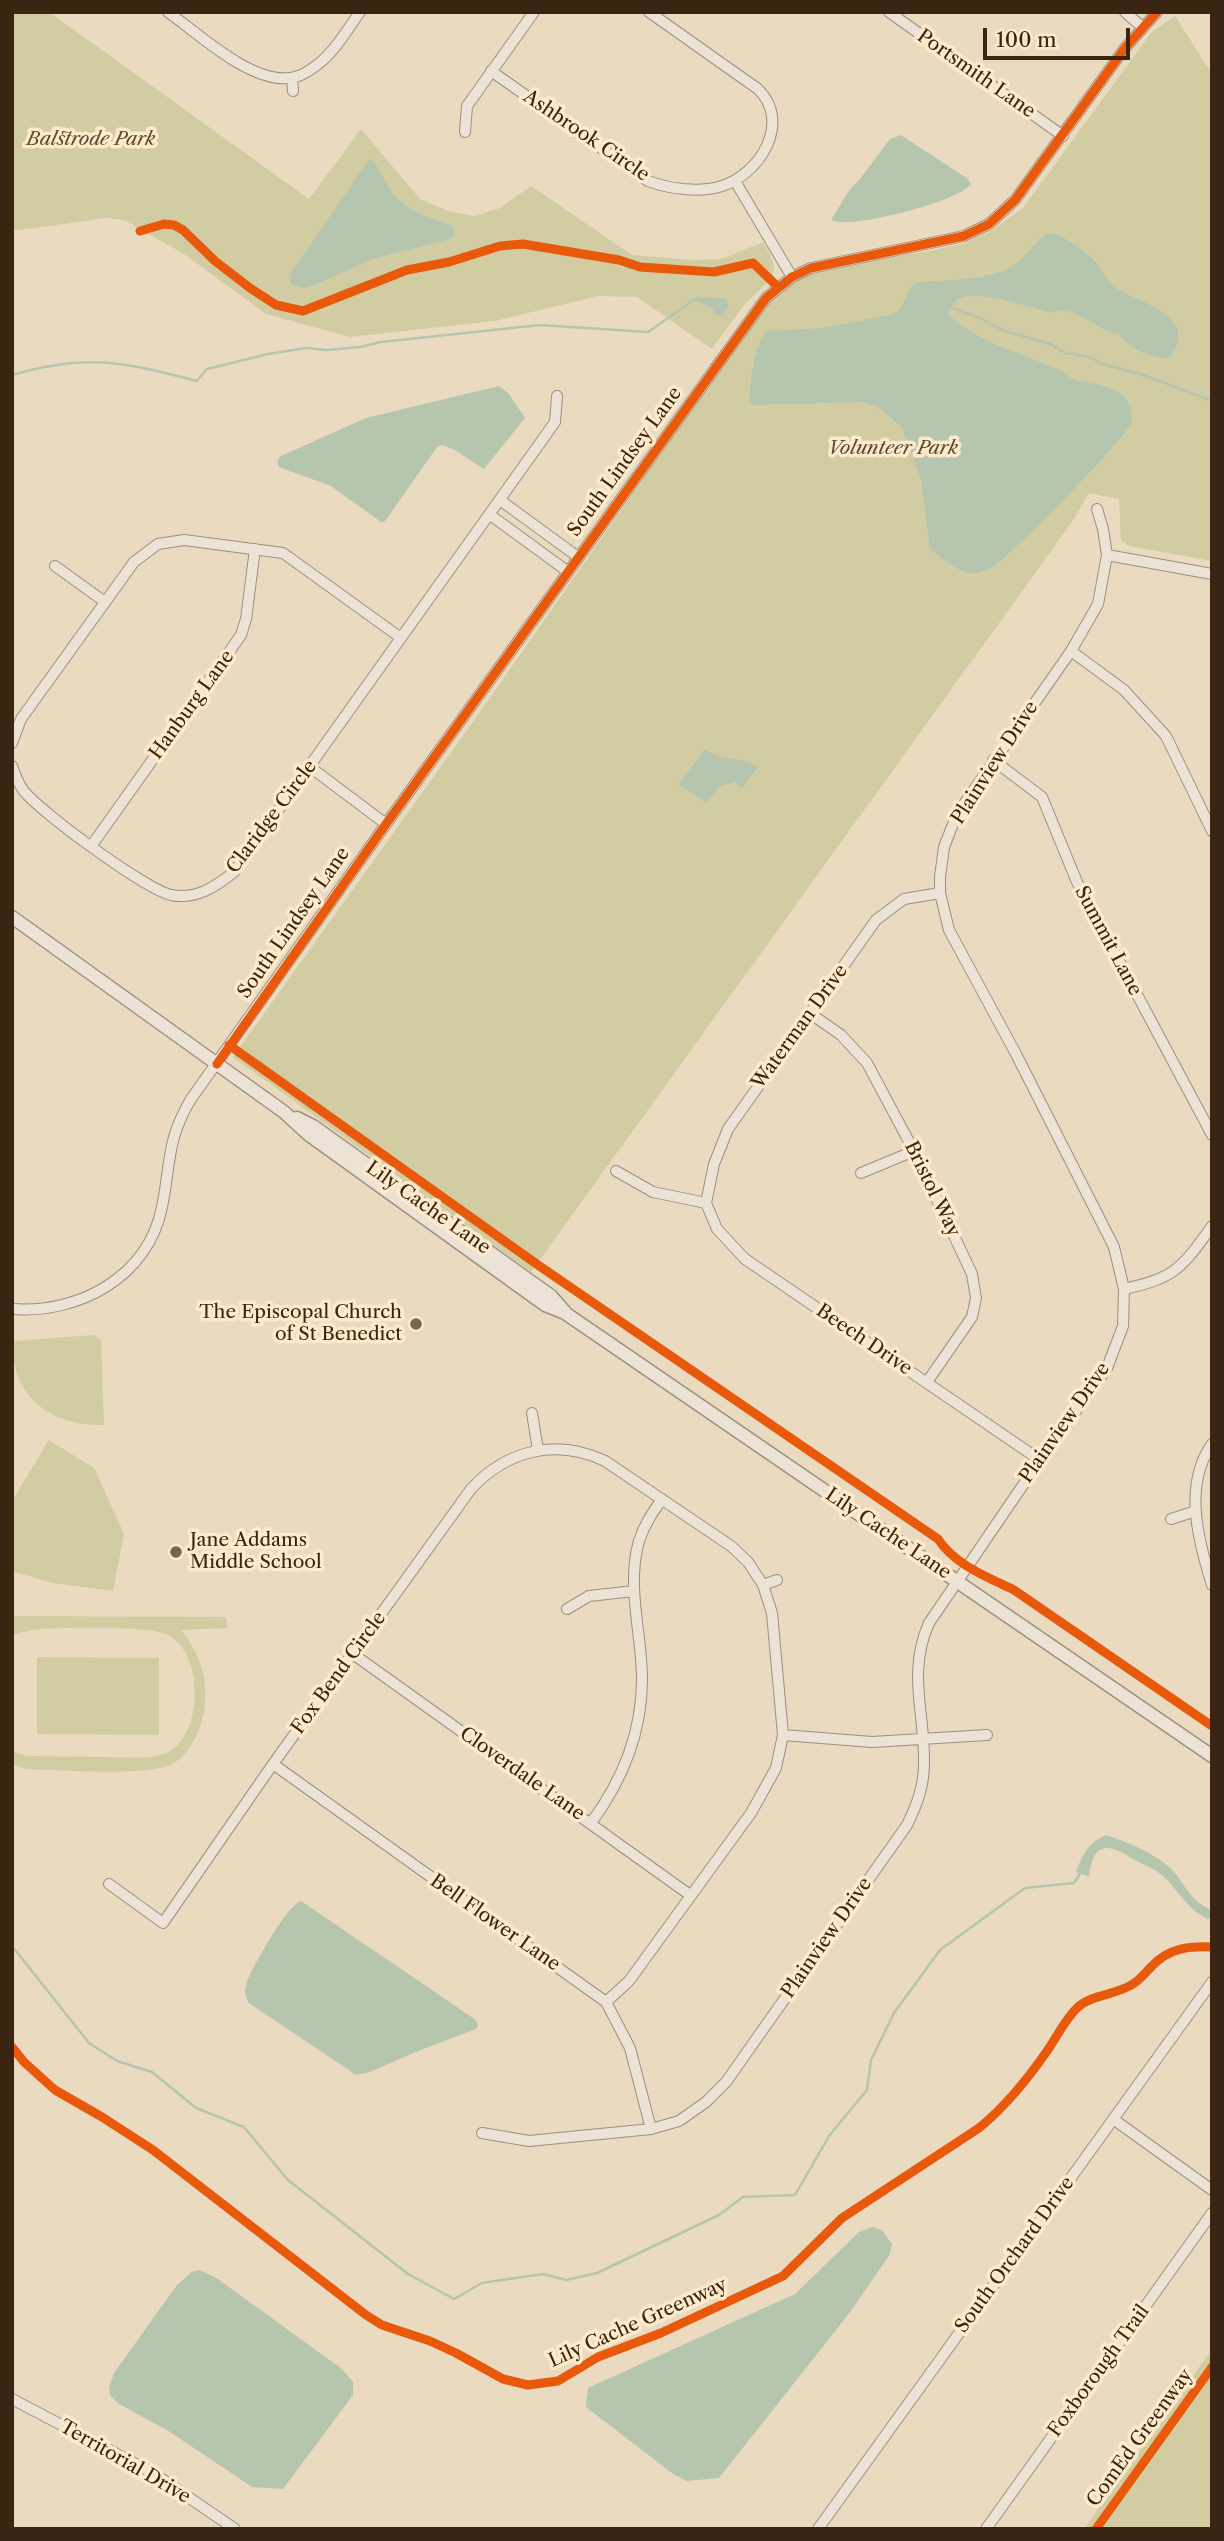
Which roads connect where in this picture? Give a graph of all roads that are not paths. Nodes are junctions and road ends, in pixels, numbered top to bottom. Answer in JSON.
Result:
{"nodes":[{"id":1,"x":168,"y":12,"type":"edge"},
{"id":2,"x":360,"y":12,"type":"edge"},
{"id":3,"x":534,"y":12,"type":"edge"},
{"id":4,"x":649,"y":12,"type":"edge"},
{"id":5,"x":889,"y":12,"type":"edge"},
{"id":6,"x":1125,"y":12,"type":"edge"},
{"id":7,"x":1157,"y":12,"type":"edge"},
{"id":8,"x":1142,"y":27,"type":"junction"},
{"id":9,"x":491,"y":71,"type":"junction"},
{"id":10,"x":292,"y":78,"type":"junction"},
{"id":11,"x":293,"y":91,"type":"dead end"},
{"id":12,"x":465,"y":132,"type":"dead end"},
{"id":13,"x":1063,"y":136,"type":"junction"},
{"id":14,"x":735,"y":181,"type":"junction"},
{"id":15,"x":792,"y":277,"type":"junction"},
{"id":16,"x":558,"y":396,"type":"dead end"},
{"id":17,"x":500,"y":500,"type":"junction"},
{"id":18,"x":1097,"y":509,"type":"dead end"},
{"id":19,"x":489,"y":514,"type":"junction"},
{"id":20,"x":255,"y":549,"type":"junction"},
{"id":21,"x":1107,"y":555,"type":"junction"},
{"id":22,"x":578,"y":557,"type":"junction"},
{"id":23,"x":55,"y":566,"type":"dead end"},
{"id":24,"x":567,"y":572,"type":"junction"},
{"id":25,"x":1212,"y":574,"type":"edge"},
{"id":26,"x":105,"y":602,"type":"junction"},
{"id":27,"x":401,"y":638,"type":"junction"},
{"id":28,"x":1071,"y":651,"type":"junction"},
{"id":29,"x":12,"y":743,"type":"edge"},
{"id":30,"x":993,"y":760,"type":"junction"},
{"id":31,"x":12,"y":766,"type":"edge"},
{"id":32,"x":310,"y":767,"type":"junction"},
{"id":33,"x":386,"y":824,"type":"junction"},
{"id":34,"x":1212,"y":831,"type":"edge"},
{"id":35,"x":92,"y":845,"type":"junction"},
{"id":36,"x":940,"y":893,"type":"junction"},
{"id":37,"x":12,"y":917,"type":"edge"},
{"id":38,"x":811,"y":1014,"type":"junction"},
{"id":39,"x":217,"y":1063,"type":"junction"},
{"id":40,"x":1212,"y":1135,"type":"edge"},
{"id":41,"x":914,"y":1151,"type":"junction"},
{"id":42,"x":616,"y":1171,"type":"dead end"},
{"id":43,"x":861,"y":1173,"type":"dead end"},
{"id":44,"x":706,"y":1203,"type":"junction"},
{"id":45,"x":1212,"y":1226,"type":"edge"},
{"id":46,"x":1124,"y":1289,"type":"junction"},
{"id":47,"x":12,"y":1309,"type":"edge"},
{"id":48,"x":927,"y":1382,"type":"junction"},
{"id":49,"x":532,"y":1413,"type":"dead end"},
{"id":50,"x":1212,"y":1444,"type":"edge"},
{"id":51,"x":538,"y":1450,"type":"junction"},
{"id":52,"x":1040,"y":1460,"type":"junction"},
{"id":53,"x":662,"y":1499,"type":"junction"},
{"id":54,"x":1196,"y":1511,"type":"junction"},
{"id":55,"x":1171,"y":1519,"type":"dead end"},
{"id":56,"x":777,"y":1580,"type":"dead end"},
{"id":57,"x":957,"y":1581,"type":"junction"},
{"id":58,"x":763,"y":1585,"type":"junction"},
{"id":59,"x":1212,"y":1585,"type":"edge"},
{"id":60,"x":634,"y":1591,"type":"junction"},
{"id":61,"x":567,"y":1609,"type":"dead end"},
{"id":62,"x":353,"y":1654,"type":"junction"},
{"id":63,"x":783,"y":1735,"type":"junction"},
{"id":64,"x":987,"y":1735,"type":"dead end"},
{"id":65,"x":922,"y":1740,"type":"junction"},
{"id":66,"x":1212,"y":1756,"type":"edge"},
{"id":67,"x":273,"y":1764,"type":"junction"},
{"id":68,"x":591,"y":1823,"type":"junction"},
{"id":69,"x":109,"y":1884,"type":"dead end"},
{"id":70,"x":690,"y":1895,"type":"junction"},
{"id":71,"x":1212,"y":1982,"type":"edge"},
{"id":72,"x":606,"y":2002,"type":"junction"},
{"id":73,"x":1113,"y":2119,"type":"junction"},
{"id":74,"x":651,"y":2129,"type":"junction"},
{"id":75,"x":482,"y":2133,"type":"dead end"},
{"id":76,"x":1212,"y":2190,"type":"edge"},
{"id":77,"x":1212,"y":2213,"type":"edge"},
{"id":78,"x":12,"y":2399,"type":"edge"},
{"id":79,"x":235,"y":2529,"type":"edge"},
{"id":80,"x":818,"y":2529,"type":"edge"},
{"id":81,"x":986,"y":2529,"type":"edge"}],
"edges":[{"from":1,"to":10,"type":"street"},
{"from":2,"to":10,"type":"street"},
{"from":3,"to":9,"type":"street"},
{"from":4,"to":14,"type":"street"},
{"from":5,"to":13,"type":"street","name":"Portsmith Lane"},
{"from":6,"to":8,"type":"street"},
{"from":7,"to":8,"type":"street","name":"South Lindsey Lane"},
{"from":8,"to":13,"type":"street","name":"South Lindsey Lane"},
{"from":9,"to":12,"type":"street"},
{"from":9,"to":14,"type":"street","name":"Ashbrook Circle"},
{"from":10,"to":11,"type":"street"},
{"from":13,"to":15,"type":"street","name":"South Lindsey Lane"},
{"from":14,"to":15,"type":"street"},
{"from":15,"to":22,"type":"street","name":"South Lindsey Lane"},
{"from":16,"to":17,"type":"street","name":"Claridge Circle"},
{"from":17,"to":19,"type":"street","name":"Claridge Circle"},
{"from":17,"to":22,"type":"street"},
{"from":18,"to":21,"type":"street","name":"Plainview Drive"},
{"from":19,"to":24,"type":"street"},
{"from":19,"to":27,"type":"street","name":"Claridge Circle"},
{"from":20,"to":26,"type":"street"},
{"from":20,"to":27,"type":"street"},
{"from":20,"to":35,"type":"street","name":"Hanburg Lane"},
{"from":21,"to":25,"type":"street"},
{"from":21,"to":28,"type":"street","name":"Plainview Drive"},
{"from":22,"to":24,"type":"street","name":"South Lindsey Lane"},
{"from":23,"to":26,"type":"street"},
{"from":24,"to":33,"type":"street","name":"South Lindsey Lane"},
{"from":26,"to":29,"type":"street"},
{"from":27,"to":32,"type":"street","name":"Claridge Circle"},
{"from":28,"to":30,"type":"street","name":"Plainview Drive"},
{"from":28,"to":34,"type":"street"},
{"from":30,"to":36,"type":"street","name":"Plainview Drive"},
{"from":30,"to":40,"type":"street","name":"Summit Lane"},
{"from":31,"to":35,"type":"street","name":"Claridge Circle"},
{"from":32,"to":33,"type":"street"},
{"from":32,"to":35,"type":"street","name":"Claridge Circle"},
{"from":33,"to":39,"type":"street","name":"South Lindsey Lane"},
{"from":36,"to":38,"type":"street","name":"Waterman Drive"},
{"from":36,"to":46,"type":"street","name":"Plainview Drive"},
{"from":37,"to":39,"type":"street","name":"Lily Cache Lane"},
{"from":38,"to":41,"type":"street","name":"Bristol Way"},
{"from":38,"to":44,"type":"street","name":"Waterman Drive"},
{"from":39,"to":47,"type":"street","name":"South Lindsey Lane"},
{"from":39,"to":57,"type":"street","name":"Lily Cache Lane"},
{"from":41,"to":43,"type":"street"},
{"from":41,"to":48,"type":"street","name":"Bristol Way"},
{"from":42,"to":44,"type":"street"},
{"from":44,"to":48,"type":"street","name":"Beech Drive"},
{"from":45,"to":46,"type":"street"},
{"from":46,"to":52,"type":"street","name":"Plainview Drive"},
{"from":48,"to":52,"type":"street","name":"Beech Drive"},
{"from":49,"to":51,"type":"street"},
{"from":50,"to":54,"type":"street"},
{"from":51,"to":53,"type":"street","name":"Fox Bend Circle"},
{"from":51,"to":62,"type":"street","name":"Fox Bend Circle"},
{"from":52,"to":57,"type":"street","name":"Plainview Drive"},
{"from":53,"to":58,"type":"street","name":"Fox Bend Circle"},
{"from":53,"to":60,"type":"street"},
{"from":54,"to":55,"type":"street"},
{"from":54,"to":59,"type":"street"},
{"from":56,"to":58,"type":"street"},
{"from":57,"to":65,"type":"street","name":"Plainview Drive"},
{"from":57,"to":66,"type":"street","name":"Lily Cache Lane"},
{"from":58,"to":63,"type":"street","name":"Fox Bend Circle"},
{"from":60,"to":61,"type":"street"},
{"from":60,"to":68,"type":"street"},
{"from":62,"to":67,"type":"street","name":"Fox Bend Circle"},
{"from":62,"to":68,"type":"street","name":"Cloverdale Lane"},
{"from":63,"to":65,"type":"street"},
{"from":63,"to":70,"type":"street","name":"Fox Bend Circle"},
{"from":64,"to":65,"type":"street"},
{"from":65,"to":74,"type":"street","name":"Plainview Drive"},
{"from":67,"to":69,"type":"street","name":"Fox Bend Circle"},
{"from":67,"to":72,"type":"street","name":"Bell Flower Lane"},
{"from":68,"to":70,"type":"street","name":"Cloverdale Lane"},
{"from":70,"to":72,"type":"street","name":"Fox Bend Circle"},
{"from":71,"to":73,"type":"street","name":"South Orchard Drive"},
{"from":72,"to":74,"type":"street","name":"Bell Flower Lane"},
{"from":73,"to":76,"type":"street"},
{"from":73,"to":80,"type":"street","name":"South Orchard Drive"},
{"from":74,"to":75,"type":"street","name":"Plainview Drive"},
{"from":77,"to":81,"type":"street","name":"Foxborough Trail"},
{"from":78,"to":79,"type":"street","name":"Territorial Drive"}]}
